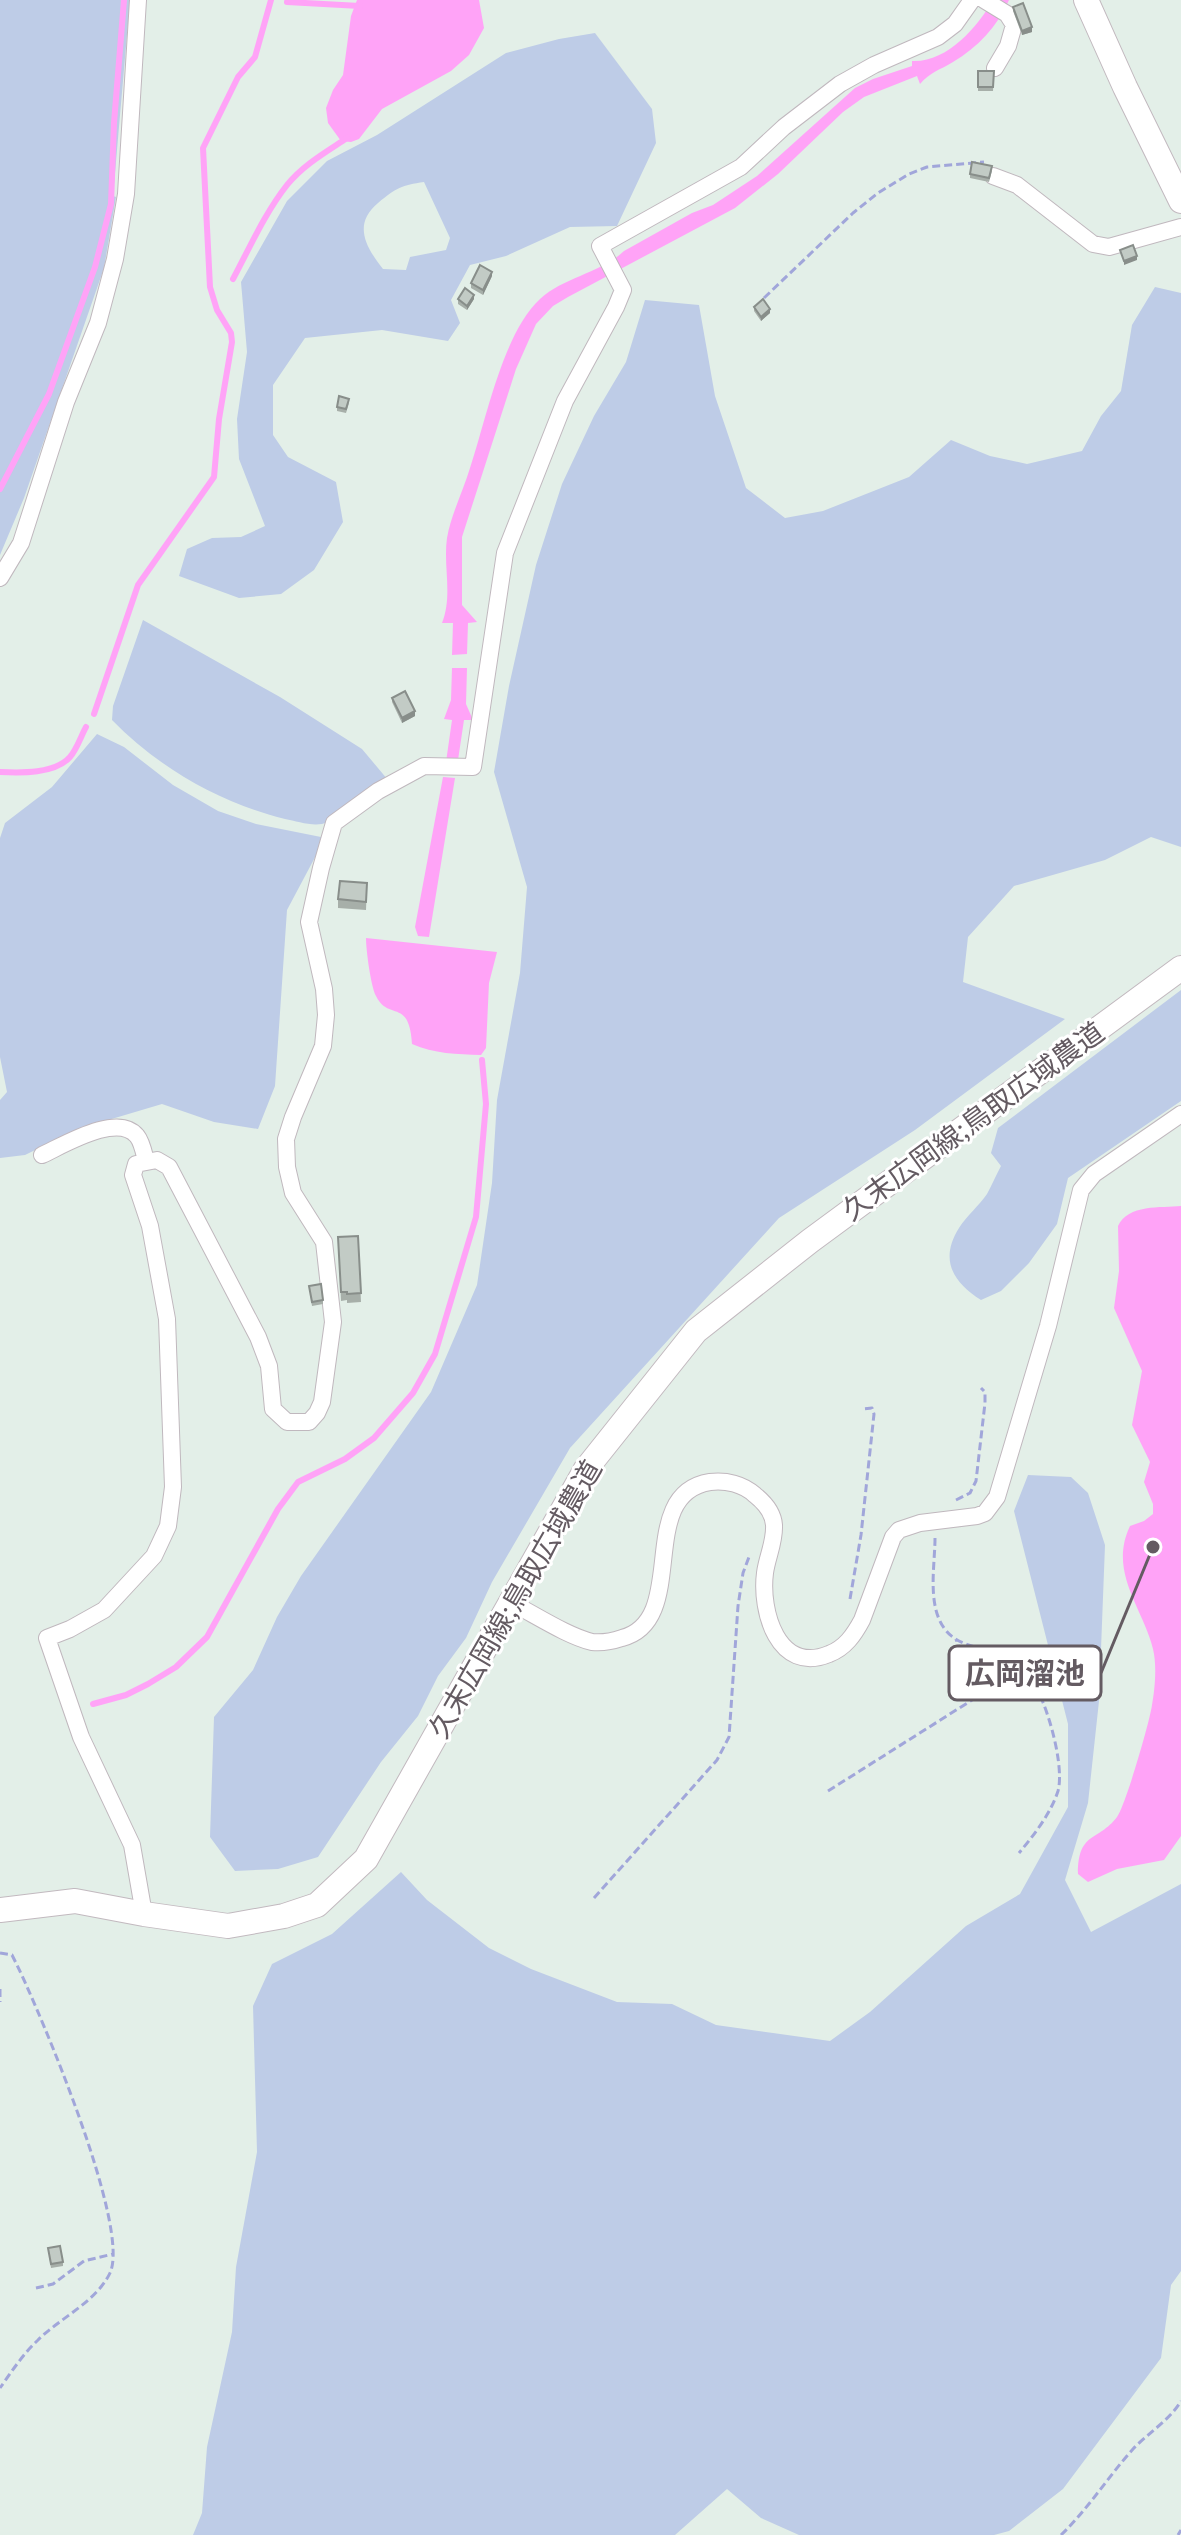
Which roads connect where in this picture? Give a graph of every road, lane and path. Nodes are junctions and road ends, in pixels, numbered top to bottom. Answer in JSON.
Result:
{"nodes":[{"id":1,"x":138,"y":0,"type":"edge"},
{"id":2,"x":972,"y":0,"type":"edge"},
{"id":3,"x":984,"y":0,"type":"edge"},
{"id":4,"x":1086,"y":0,"type":"edge"},
{"id":5,"x":995,"y":68,"type":"edge"},
{"id":6,"x":995,"y":176,"type":"joint"},
{"id":7,"x":1181,"y":201,"type":"edge"},
{"id":8,"x":1181,"y":227,"type":"edge"},
{"id":9,"x":764,"y":298,"type":"edge"},
{"id":10,"x":0,"y":578,"type":"edge"},
{"id":11,"x":1181,"y":968,"type":"edge"},
{"id":12,"x":1181,"y":1114,"type":"edge"},
{"id":13,"x":42,"y":1155,"type":"dead end"},
{"id":14,"x":146,"y":1161,"type":"junction"},
{"id":15,"x":981,"y":1388,"type":"dead end"},
{"id":16,"x":861,"y":1409,"type":"dead end"},
{"id":17,"x":935,"y":1521,"type":"junction"},
{"id":18,"x":750,"y":1554,"type":"dead end"},
{"id":19,"x":510,"y":1602,"type":"junction"},
{"id":20,"x":853,"y":1635,"type":"junction"},
{"id":21,"x":956,"y":1638,"type":"junction"},
{"id":22,"x":828,"y":1791,"type":"dead end"},
{"id":23,"x":1019,"y":1853,"type":"dead end"},
{"id":24,"x":594,"y":1898,"type":"dead end"},
{"id":25,"x":0,"y":1910,"type":"edge"},
{"id":26,"x":144,"y":1914,"type":"junction"},
{"id":27,"x":0,"y":1953,"type":"edge"},
{"id":28,"x":0,"y":1989,"type":"edge"},
{"id":29,"x":0,"y":2002,"type":"edge"},
{"id":30,"x":113,"y":2254,"type":"junction"},
{"id":31,"x":36,"y":2288,"type":"dead end"},
{"id":32,"x":0,"y":2388,"type":"edge"},
{"id":33,"x":1181,"y":2401,"type":"edge"},
{"id":34,"x":1181,"y":2530,"type":"edge"},
{"id":35,"x":1061,"y":2535,"type":"edge"},
{"id":36,"x":1178,"y":2535,"type":"edge"}],
"edges":[{"from":1,"to":10,"type":"street"},
{"from":2,"to":14,"type":"street"},
{"from":3,"to":5,"type":"street"},
{"from":4,"to":7,"type":"street"},
{"from":6,"to":8,"type":"street"},
{"from":6,"to":9,"type":"path"},
{"from":11,"to":19,"type":"street","name":"久末広岡線;鳥取広域農道"},
{"from":12,"to":17,"type":"street"},
{"from":13,"to":14,"type":"street"},
{"from":14,"to":26,"type":"street"},
{"from":15,"to":17,"type":"path"},
{"from":16,"to":20,"type":"path"},
{"from":17,"to":20,"type":"street"},
{"from":17,"to":21,"type":"path"},
{"from":18,"to":24,"type":"path"},
{"from":19,"to":20,"type":"street"},
{"from":19,"to":26,"type":"street","name":"久末広岡線;鳥取広域農道"},
{"from":21,"to":22,"type":"path"},
{"from":21,"to":23,"type":"path"},
{"from":25,"to":26,"type":"street","name":"久末広岡線;鳥取広域農道"},
{"from":27,"to":30,"type":"path"},
{"from":28,"to":29,"type":"path"},
{"from":30,"to":31,"type":"path"},
{"from":30,"to":32,"type":"path"},
{"from":33,"to":35,"type":"path"},
{"from":34,"to":36,"type":"path"}]}
